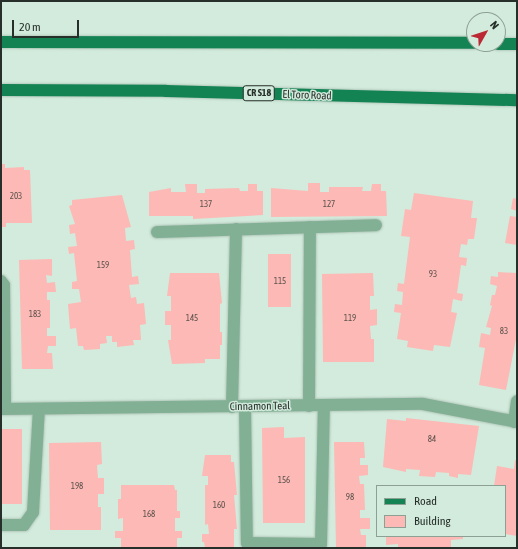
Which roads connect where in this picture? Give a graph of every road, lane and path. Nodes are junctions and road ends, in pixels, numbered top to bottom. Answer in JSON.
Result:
{"nodes":[{"id":1,"x":1,"y":42,"type":"edge"},
{"id":2,"x":466,"y":43,"type":"edge"},
{"id":3,"x":506,"y":44,"type":"edge"},
{"id":4,"x":517,"y":44,"type":"edge"},
{"id":5,"x":1,"y":90,"type":"edge"},
{"id":6,"x":517,"y":100,"type":"edge"},
{"id":7,"x":376,"y":225,"type":"dead end"},
{"id":8,"x":310,"y":227,"type":"junction"},
{"id":9,"x":236,"y":229,"type":"junction"},
{"id":10,"x":157,"y":232,"type":"dead end"},
{"id":11,"x":1,"y":281,"type":"edge"},
{"id":12,"x":517,"y":401,"type":"edge"},
{"id":13,"x":245,"y":406,"type":"junction"},
{"id":14,"x":309,"y":406,"type":"junction"},
{"id":15,"x":324,"y":406,"type":"junction"},
{"id":16,"x":232,"y":407,"type":"junction"},
{"id":17,"x":3,"y":409,"type":"edge"},
{"id":18,"x":39,"y":409,"type":"junction"},
{"id":19,"x":515,"y":422,"type":"edge"},
{"id":20,"x":1,"y":525,"type":"edge"}],
"edges":[{"from":1,"to":2,"type":"main road"},
{"from":3,"to":4,"type":"main road"},
{"from":5,"to":6,"type":"main road","name":"El Toro Road","number":"CR S18"},
{"from":7,"to":8,"type":"street"},
{"from":8,"to":9,"type":"street"},
{"from":8,"to":14,"type":"street"},
{"from":9,"to":10,"type":"street"},
{"from":9,"to":16,"type":"street"},
{"from":11,"to":17,"type":"street"},
{"from":12,"to":19,"type":"street"},
{"from":13,"to":14,"type":"street","name":"Cinnamon Teal"},
{"from":13,"to":15,"type":"street"},
{"from":13,"to":16,"type":"street","name":"Cinnamon Teal"},
{"from":14,"to":15,"type":"street","name":"Cinnamon Teal"},
{"from":15,"to":19,"type":"street","name":"Cinnamon Teal"},
{"from":16,"to":18,"type":"street","name":"Cinnamon Teal"},
{"from":17,"to":18,"type":"street","name":"Cinnamon Teal"},
{"from":18,"to":20,"type":"street"}]}
